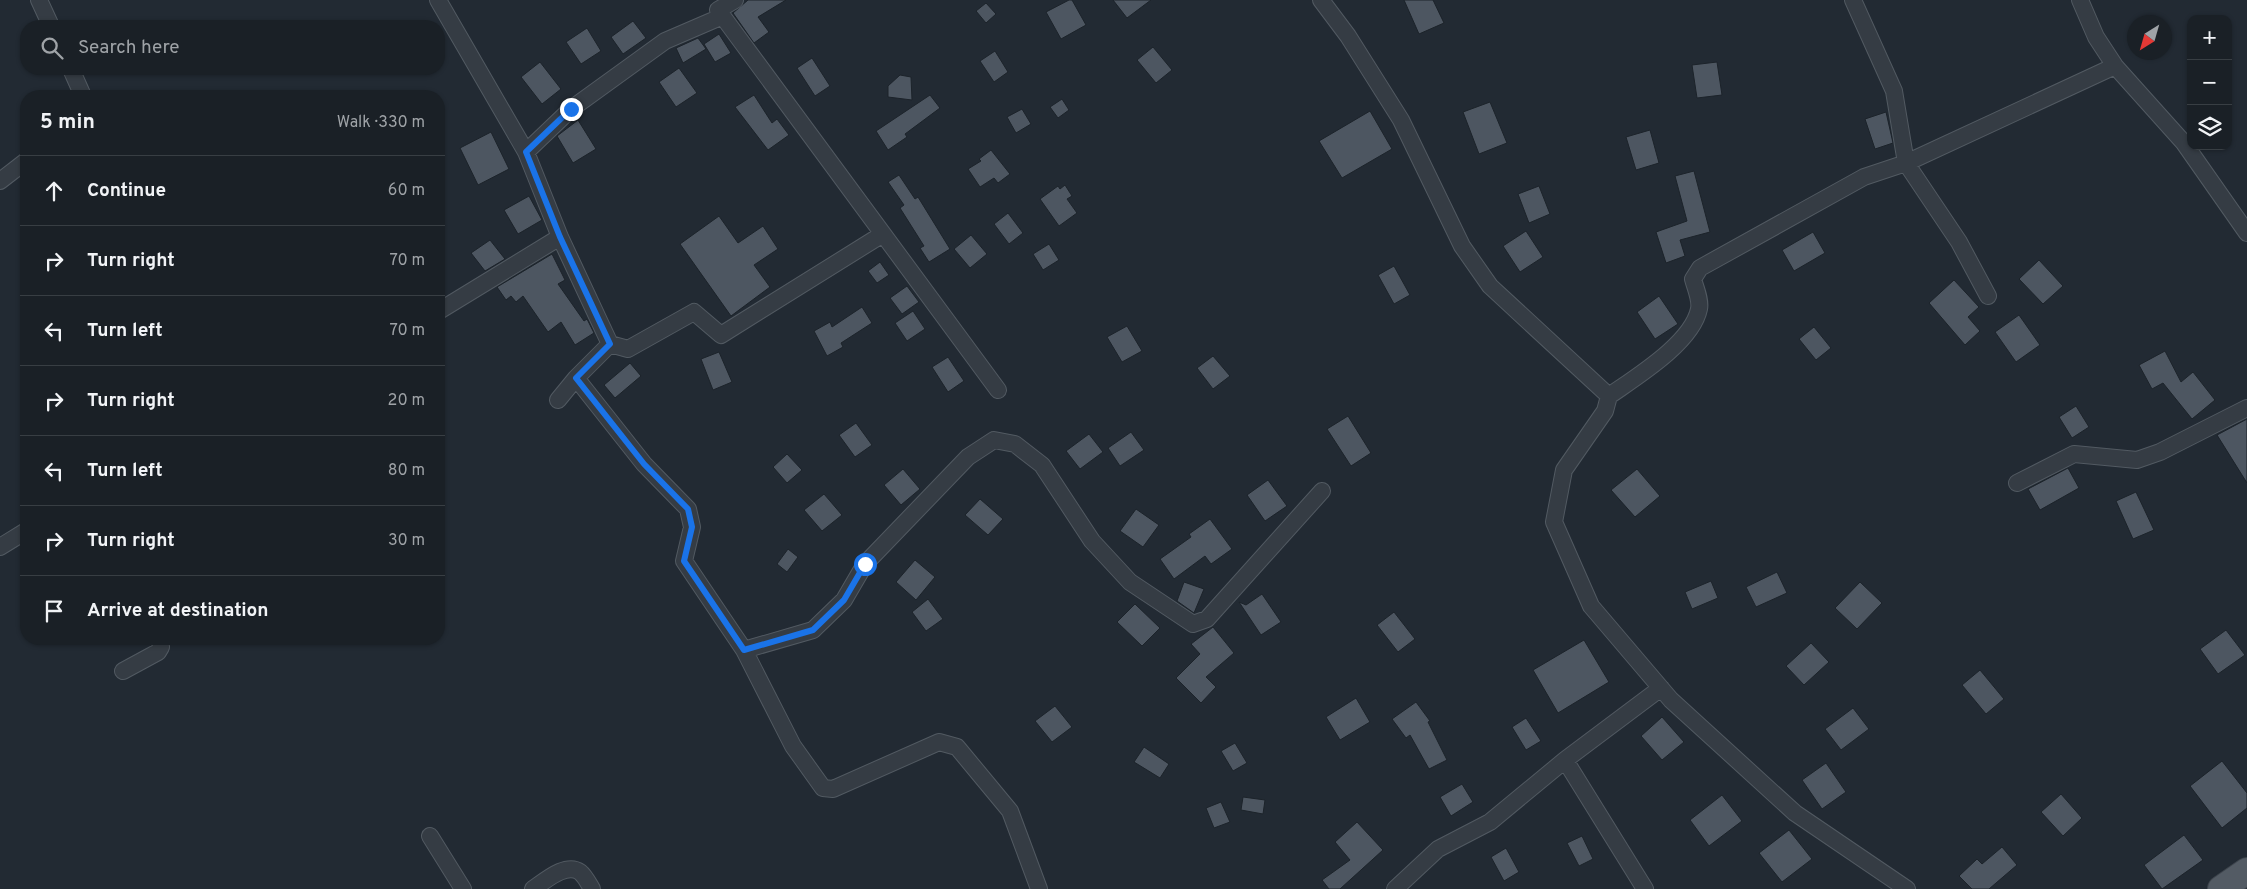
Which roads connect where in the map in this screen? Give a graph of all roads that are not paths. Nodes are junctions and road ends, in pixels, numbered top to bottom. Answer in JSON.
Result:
{"nodes":[{"id":1,"x":39,"y":0,"type":"edge"},
{"id":2,"x":438,"y":0,"type":"edge"},
{"id":3,"x":735,"y":0,"type":"edge"},
{"id":4,"x":1321,"y":0,"type":"edge"},
{"id":5,"x":1853,"y":0,"type":"edge"},
{"id":6,"x":2080,"y":0,"type":"edge"},
{"id":7,"x":723,"y":16,"type":"junction"},
{"id":8,"x":48,"y":20,"type":"edge"},
{"id":9,"x":2115,"y":66,"type":"junction"},
{"id":10,"x":74,"y":75,"type":"edge"},
{"id":11,"x":81,"y":90,"type":"edge"},
{"id":12,"x":526,"y":152,"type":"junction"},
{"id":13,"x":1906,"y":163,"type":"junction"},
{"id":14,"x":20,"y":166,"type":"edge"},
{"id":15,"x":0,"y":181,"type":"edge"},
{"id":16,"x":2247,"y":233,"type":"edge"},
{"id":17,"x":883,"y":234,"type":"junction"},
{"id":18,"x":560,"y":237,"type":"junction"},
{"id":19,"x":1988,"y":296,"type":"dead end"},
{"id":20,"x":445,"y":307,"type":"edge"},
{"id":21,"x":610,"y":344,"type":"junction"},
{"id":22,"x":576,"y":378,"type":"junction"},
{"id":23,"x":998,"y":390,"type":"dead end"},
{"id":24,"x":1609,"y":396,"type":"junction"},
{"id":25,"x":558,"y":400,"type":"dead end"},
{"id":26,"x":2247,"y":408,"type":"edge"},
{"id":27,"x":2017,"y":483,"type":"dead end"},
{"id":28,"x":1322,"y":491,"type":"dead end"},
{"id":29,"x":20,"y":535,"type":"edge"},
{"id":30,"x":0,"y":547,"type":"edge"},
{"id":31,"x":161,"y":645,"type":"edge"},
{"id":32,"x":744,"y":650,"type":"junction"},
{"id":33,"x":123,"y":671,"type":"dead end"},
{"id":34,"x":1661,"y":688,"type":"junction"},
{"id":35,"x":1565,"y":760,"type":"junction"},
{"id":36,"x":430,"y":836,"type":"dead end"},
{"id":37,"x":2247,"y":871,"type":"edge"},
{"id":38,"x":463,"y":889,"type":"edge"},
{"id":39,"x":533,"y":889,"type":"edge"},
{"id":40,"x":592,"y":889,"type":"edge"},
{"id":41,"x":1038,"y":889,"type":"edge"},
{"id":42,"x":1394,"y":889,"type":"edge"},
{"id":43,"x":1645,"y":889,"type":"edge"},
{"id":44,"x":1908,"y":889,"type":"edge"},
{"id":45,"x":2221,"y":889,"type":"edge"}],
"edges":[{"from":1,"to":8,"type":"street"},
{"from":2,"to":12,"type":"street"},
{"from":3,"to":7,"type":"street"},
{"from":4,"to":24,"type":"street"},
{"from":5,"to":13,"type":"street"},
{"from":6,"to":9,"type":"street"},
{"from":7,"to":12,"type":"street"},
{"from":7,"to":17,"type":"street"},
{"from":9,"to":13,"type":"street"},
{"from":9,"to":16,"type":"street"},
{"from":10,"to":11,"type":"street"},
{"from":12,"to":18,"type":"street"},
{"from":13,"to":19,"type":"street"},
{"from":13,"to":24,"type":"street"},
{"from":14,"to":15,"type":"street"},
{"from":17,"to":21,"type":"street"},
{"from":17,"to":23,"type":"street"},
{"from":18,"to":20,"type":"street"},
{"from":18,"to":21,"type":"street"},
{"from":21,"to":22,"type":"street"},
{"from":22,"to":25,"type":"street"},
{"from":22,"to":32,"type":"street"},
{"from":24,"to":34,"type":"street"},
{"from":26,"to":27,"type":"street"},
{"from":28,"to":32,"type":"street"},
{"from":29,"to":30,"type":"street"},
{"from":31,"to":33,"type":"street"},
{"from":32,"to":41,"type":"street"},
{"from":34,"to":35,"type":"street"},
{"from":34,"to":44,"type":"street"},
{"from":35,"to":42,"type":"street"},
{"from":35,"to":43,"type":"street"},
{"from":36,"to":38,"type":"street"},
{"from":37,"to":45,"type":"main road"},
{"from":39,"to":40,"type":"street"}]}
